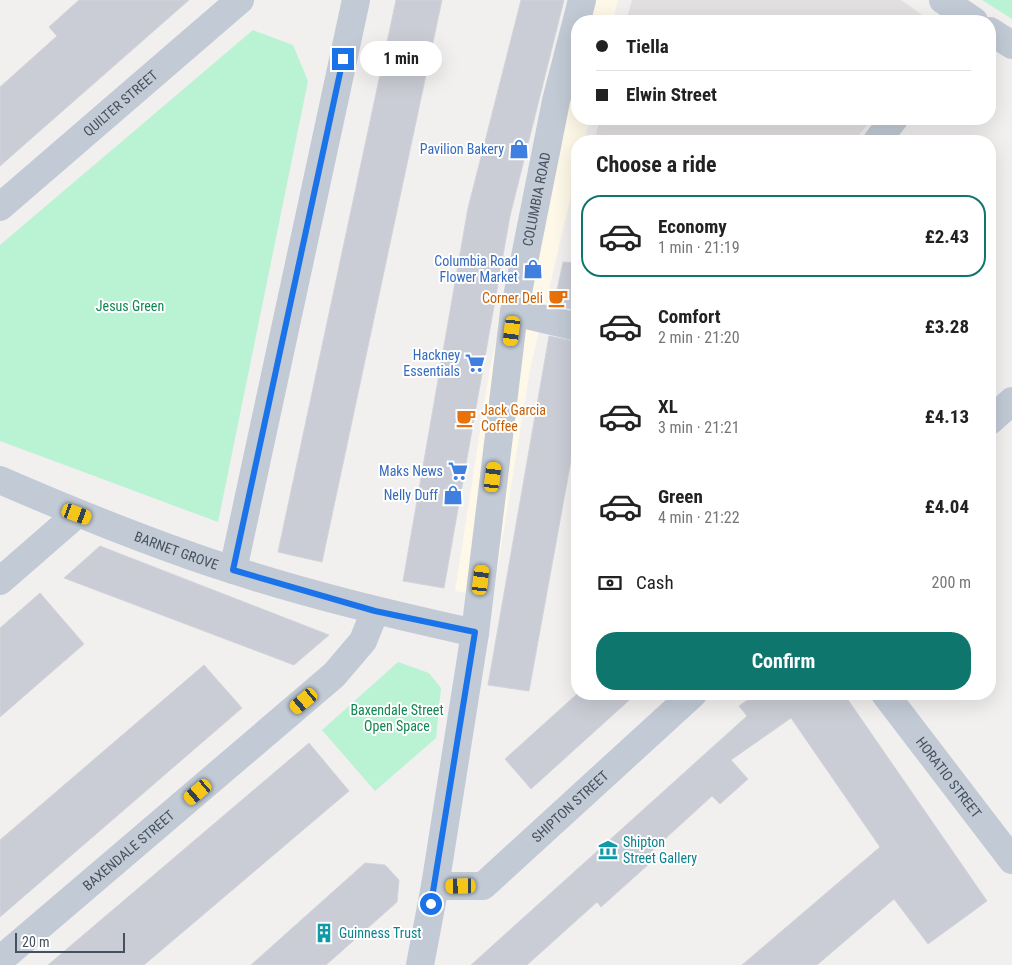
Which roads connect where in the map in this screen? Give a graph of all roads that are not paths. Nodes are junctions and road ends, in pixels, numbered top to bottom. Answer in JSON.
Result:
{"nodes":[{"id":1,"x":240,"y":0,"type":"edge"},
{"id":2,"x":356,"y":0,"type":"edge"},
{"id":3,"x":582,"y":0,"type":"edge"},
{"id":4,"x":943,"y":0,"type":"edge"},
{"id":5,"x":578,"y":15,"type":"edge"},
{"id":6,"x":964,"y":15,"type":"edge"},
{"id":7,"x":996,"y":35,"type":"edge"},
{"id":8,"x":571,"y":42,"type":"edge"},
{"id":9,"x":1012,"y":45,"type":"edge"},
{"id":10,"x":889,"y":125,"type":"edge"},
{"id":11,"x":882,"y":135,"type":"edge"},
{"id":12,"x":0,"y":207,"type":"edge"},
{"id":13,"x":514,"y":312,"type":"junction"},
{"id":14,"x":571,"y":325,"type":"edge"},
{"id":15,"x":1012,"y":401,"type":"edge"},
{"id":16,"x":996,"y":416,"type":"edge"},
{"id":17,"x":0,"y":480,"type":"edge"},
{"id":18,"x":77,"y":514,"type":"junction"},
{"id":19,"x":233,"y":570,"type":"junction"},
{"id":20,"x":0,"y":581,"type":"edge"},
{"id":21,"x":375,"y":611,"type":"junction"},
{"id":22,"x":475,"y":632,"type":"junction"},
{"id":23,"x":686,"y":700,"type":"edge"},
{"id":24,"x":890,"y":700,"type":"edge"},
{"id":25,"x":1012,"y":860,"type":"edge"},
{"id":26,"x":434,"y":886,"type":"junction"},
{"id":27,"x":0,"y":960,"type":"edge"},
{"id":28,"x":420,"y":965,"type":"edge"}],
"edges":[{"from":1,"to":12,"type":"street","name":"QUILTER STREET"},
{"from":2,"to":19,"type":"street"},
{"from":3,"to":5,"type":"street","name":"COLUMBIA ROAD"},
{"from":4,"to":6,"type":"street"},
{"from":7,"to":9,"type":"street"},
{"from":8,"to":13,"type":"street","name":"COLUMBIA ROAD"},
{"from":10,"to":11,"type":"street"},
{"from":13,"to":14,"type":"street"},
{"from":13,"to":22,"type":"street","name":"COLUMBIA ROAD"},
{"from":15,"to":16,"type":"street"},
{"from":17,"to":18,"type":"street","name":"BARNET GROVE"},
{"from":18,"to":19,"type":"street","name":"BARNET GROVE"},
{"from":18,"to":20,"type":"street"},
{"from":19,"to":21,"type":"street","name":"BARNET GROVE"},
{"from":21,"to":22,"type":"street","name":"BARNET GROVE"},
{"from":21,"to":27,"type":"street","name":"BAXENDALE STREET"},
{"from":22,"to":26,"type":"street","name":"COLUMBIA ROAD"},
{"from":23,"to":26,"type":"street","name":"SHIPTON STREET"},
{"from":24,"to":25,"type":"street","name":"HORATIO STREET"},
{"from":26,"to":28,"type":"street","name":"COLUMBIA ROAD"}]}
